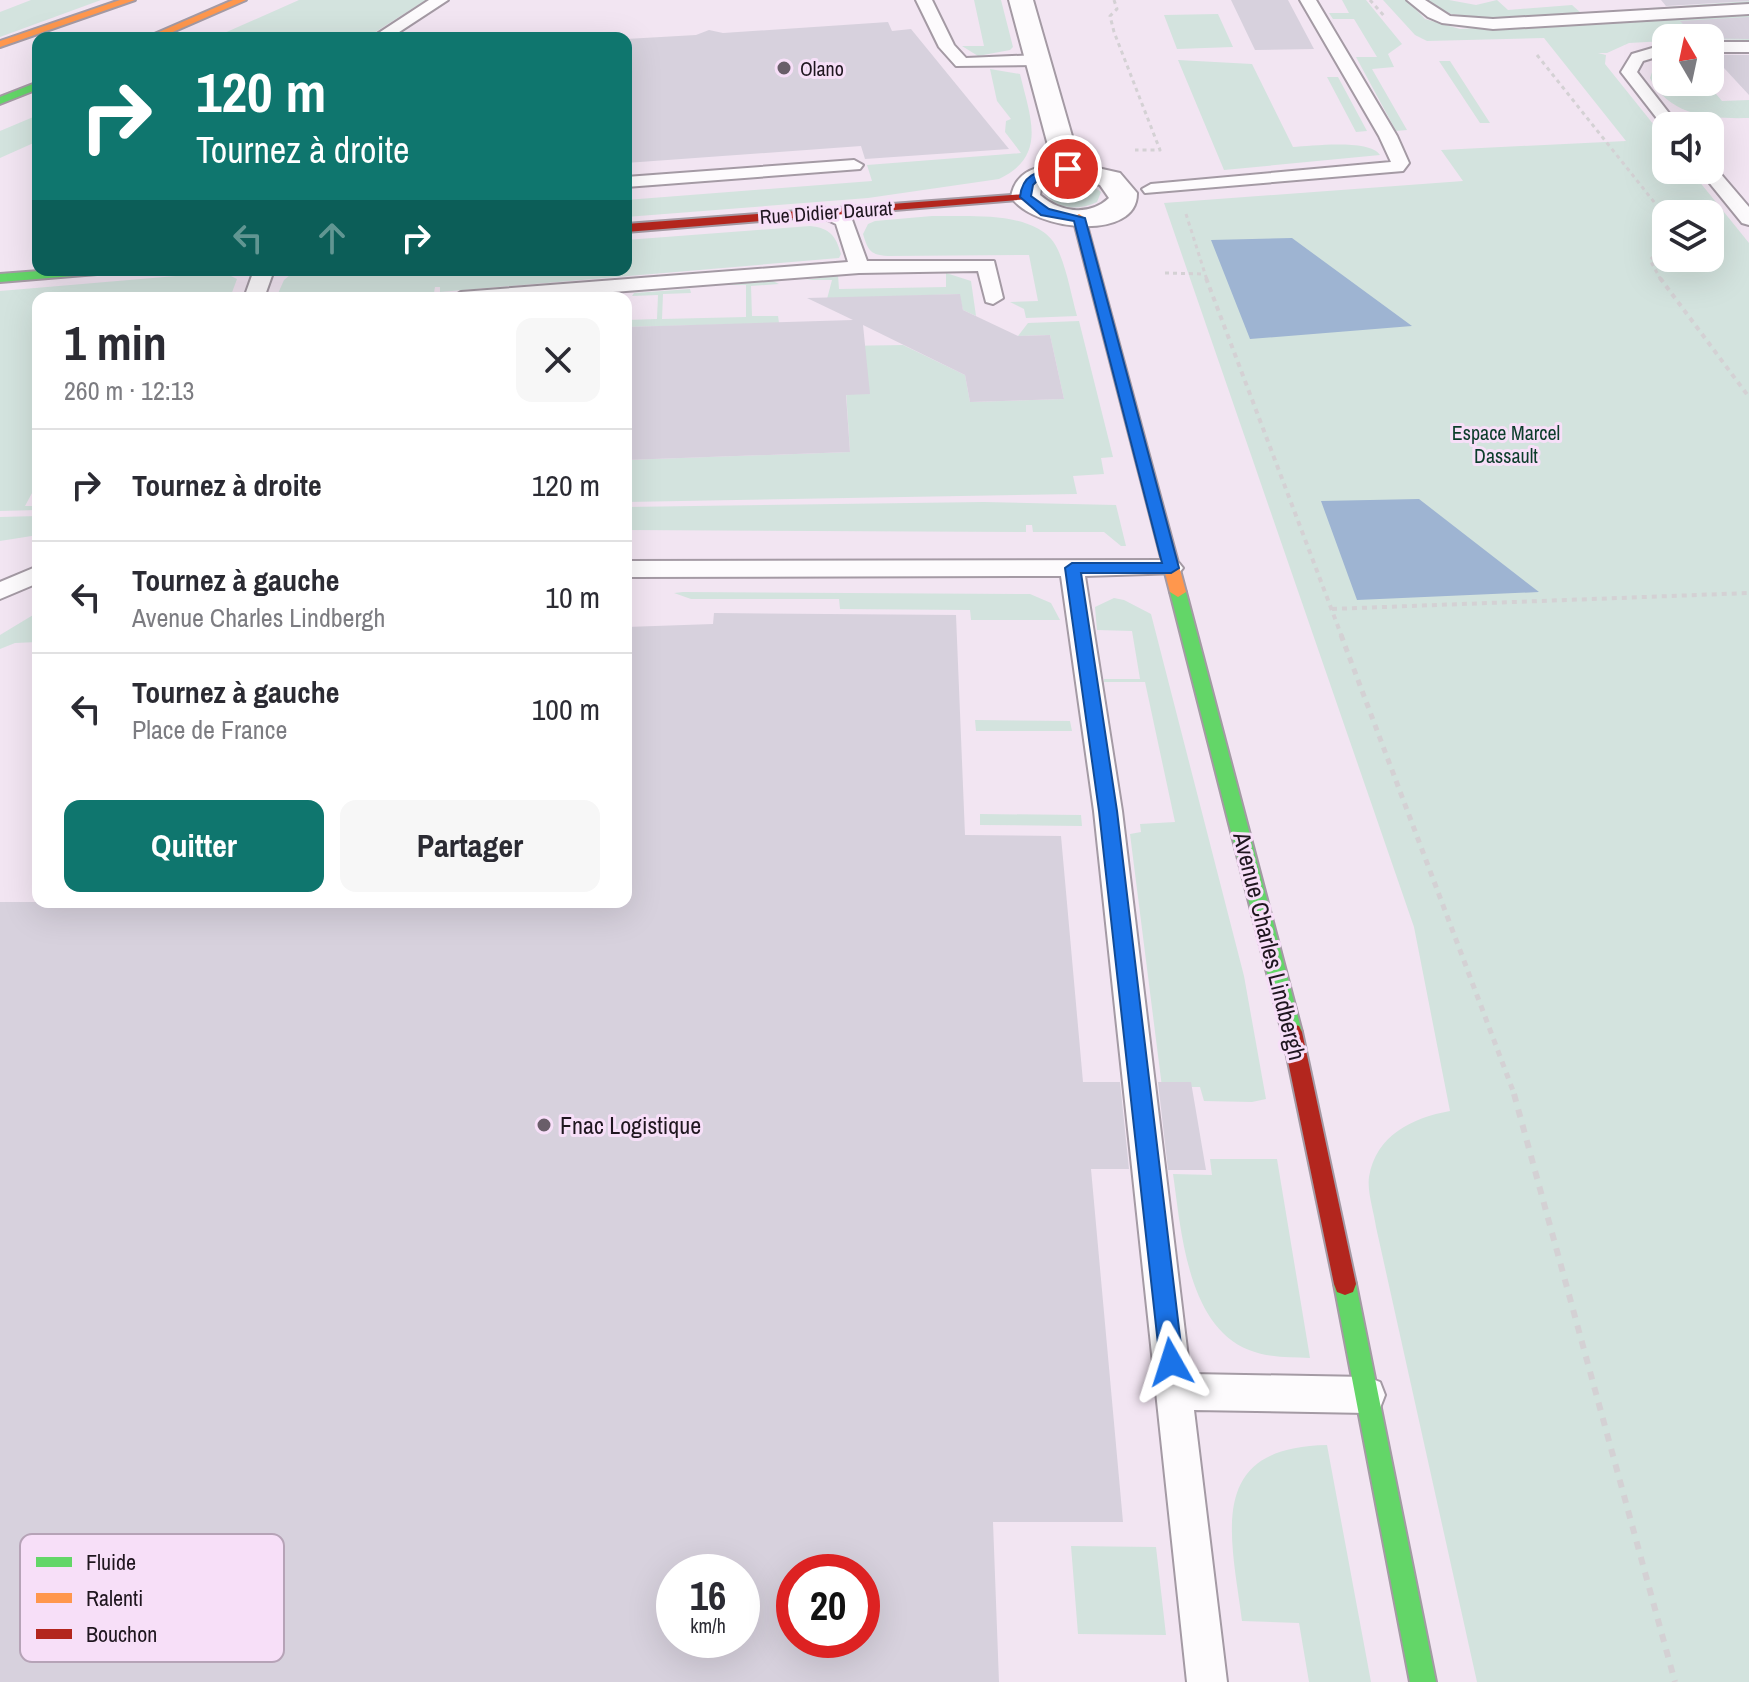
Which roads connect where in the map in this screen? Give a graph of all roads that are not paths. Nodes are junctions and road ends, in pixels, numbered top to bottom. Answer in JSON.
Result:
{"nodes":[{"id":1,"x":130,"y":0,"type":"edge"},
{"id":2,"x":152,"y":0,"type":"edge"},
{"id":3,"x":241,"y":0,"type":"edge"},
{"id":4,"x":440,"y":0,"type":"edge"},
{"id":5,"x":924,"y":0,"type":"edge"},
{"id":6,"x":1021,"y":0,"type":"edge"},
{"id":7,"x":1308,"y":0,"type":"edge"},
{"id":8,"x":1415,"y":0,"type":"edge"},
{"id":9,"x":1749,"y":9,"type":"edge"},
{"id":10,"x":35,"y":32,"type":"edge"},
{"id":11,"x":73,"y":32,"type":"edge"},
{"id":12,"x":164,"y":32,"type":"edge"},
{"id":13,"x":389,"y":32,"type":"edge"},
{"id":14,"x":32,"y":33,"type":"edge"},
{"id":15,"x":0,"y":44,"type":"edge"},
{"id":16,"x":1724,"y":47,"type":"edge"},
{"id":17,"x":1749,"y":47,"type":"edge"},
{"id":18,"x":32,"y":49,"type":"edge"},
{"id":19,"x":1652,"y":52,"type":"edge"},
{"id":20,"x":1038,"y":60,"type":"junction"},
{"id":21,"x":0,"y":62,"type":"edge"},
{"id":22,"x":32,"y":88,"type":"edge"},
{"id":23,"x":0,"y":101,"type":"edge"},
{"id":24,"x":1658,"y":112,"type":"edge"},
{"id":25,"x":854,"y":165,"type":"dead end"},
{"id":26,"x":1068,"y":169,"type":"junction"},
{"id":27,"x":632,"y":182,"type":"edge"},
{"id":28,"x":1720,"y":184,"type":"edge"},
{"id":29,"x":1151,"y":189,"type":"dead end"},
{"id":30,"x":1025,"y":197,"type":"junction"},
{"id":31,"x":822,"y":213,"type":"junction"},
{"id":32,"x":1079,"y":218,"type":"junction"},
{"id":33,"x":1749,"y":219,"type":"edge"},
{"id":34,"x":632,"y":228,"type":"edge"},
{"id":35,"x":859,"y":267,"type":"junction"},
{"id":36,"x":32,"y":275,"type":"edge"},
{"id":37,"x":0,"y":278,"type":"edge"},
{"id":38,"x":538,"y":292,"type":"edge"},
{"id":39,"x":993,"y":298,"type":"dead end"},
{"id":40,"x":1072,"y":568,"type":"junction"},
{"id":41,"x":1171,"y":568,"type":"junction"},
{"id":42,"x":632,"y":569,"type":"edge"},
{"id":43,"x":32,"y":577,"type":"edge"},
{"id":44,"x":0,"y":591,"type":"edge"},
{"id":45,"x":1175,"y":1392,"type":"junction"},
{"id":46,"x":1367,"y":1395,"type":"junction"},
{"id":47,"x":1207,"y":1682,"type":"edge"},
{"id":48,"x":1423,"y":1682,"type":"edge"}],
"edges":[{"from":1,"to":10,"type":"main road"},
{"from":2,"to":11,"type":"main road"},
{"from":3,"to":12,"type":"main road"},
{"from":4,"to":13,"type":"lane"},
{"from":5,"to":20,"type":"lane"},
{"from":6,"to":20,"type":"street"},
{"from":7,"to":29,"type":"lane"},
{"from":8,"to":9,"type":"lane"},
{"from":14,"to":15,"type":"main road"},
{"from":16,"to":17,"type":"lane"},
{"from":18,"to":21,"type":"main road"},
{"from":19,"to":24,"type":"lane"},
{"from":20,"to":26,"type":"street"},
{"from":22,"to":23,"type":"main road"},
{"from":25,"to":27,"type":"lane"},
{"from":26,"to":30,"type":"street"},
{"from":26,"to":32,"type":"street"},
{"from":28,"to":33,"type":"lane"},
{"from":30,"to":31,"type":"main road","name":"Rue Didier Daurat"},
{"from":30,"to":32,"type":"street"},
{"from":31,"to":34,"type":"main road","name":"Rue Didier Daurat"},
{"from":31,"to":35,"type":"lane"},
{"from":32,"to":41,"type":"main road","name":"Avenue Charles Lindbergh"},
{"from":35,"to":38,"type":"lane"},
{"from":35,"to":39,"type":"lane"},
{"from":36,"to":37,"type":"main road"},
{"from":40,"to":41,"type":"lane"},
{"from":40,"to":42,"type":"lane"},
{"from":40,"to":45,"type":"lane"},
{"from":41,"to":46,"type":"main road","name":"Avenue Charles Lindbergh"},
{"from":43,"to":44,"type":"lane"},
{"from":45,"to":46,"type":"lane"},
{"from":45,"to":47,"type":"lane"},
{"from":46,"to":48,"type":"main road","name":"Avenue Charles Lindbergh"}]}
